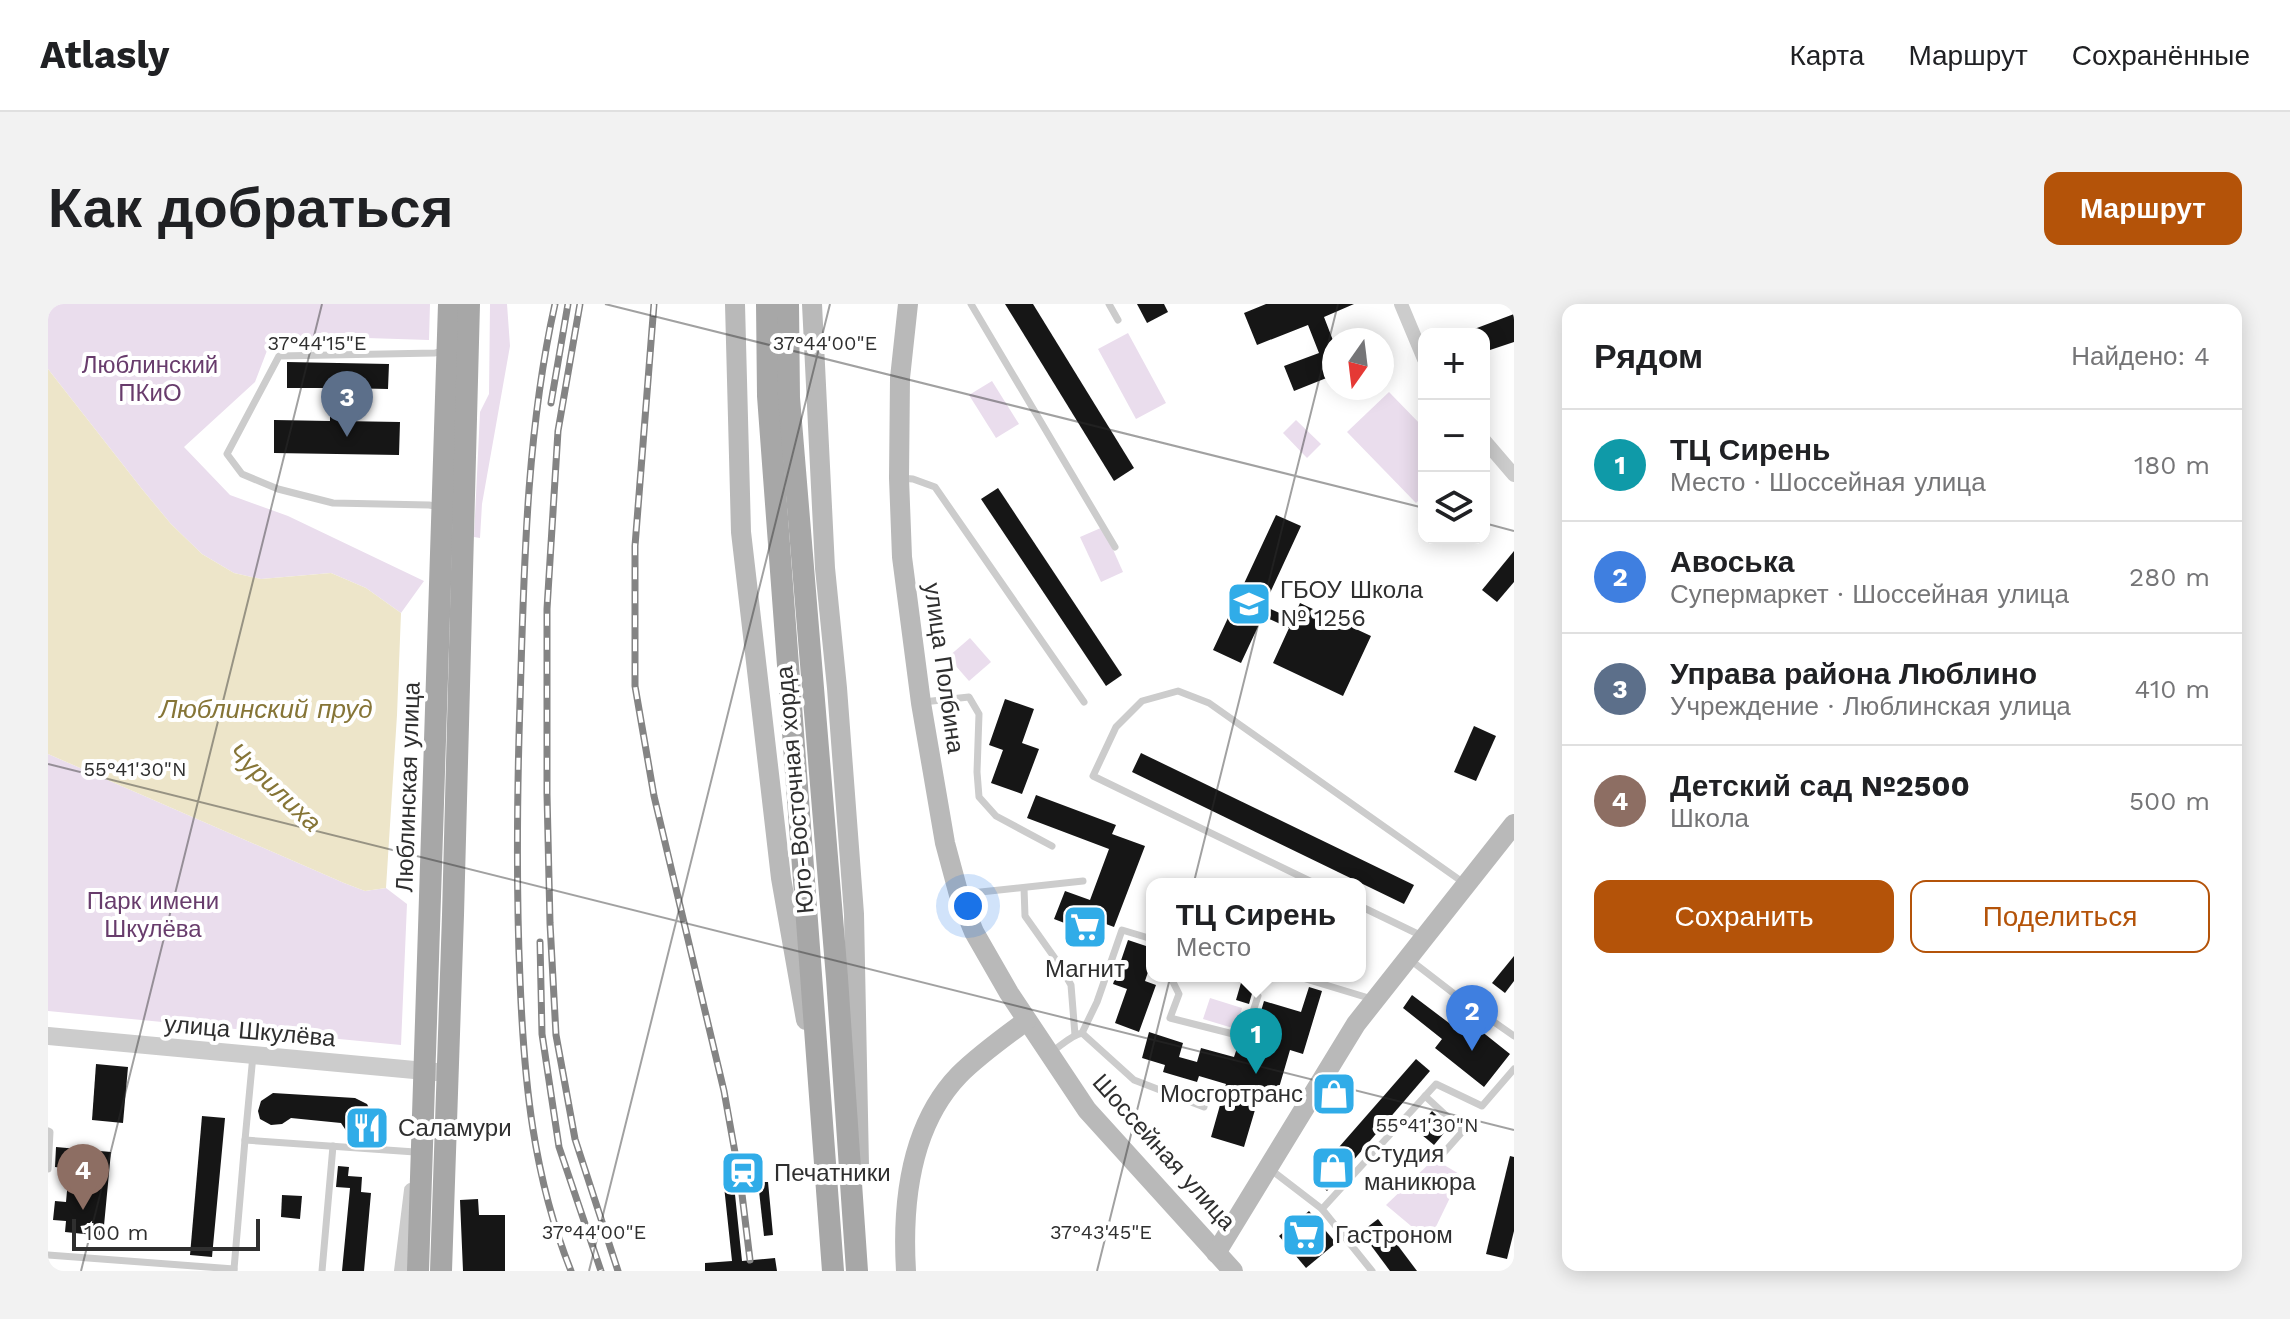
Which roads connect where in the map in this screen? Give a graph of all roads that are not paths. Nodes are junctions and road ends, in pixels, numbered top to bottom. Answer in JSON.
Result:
{"nodes":[{"id":1,"x":449,"y":304,"type":"edge"},
{"id":2,"x":469,"y":304,"type":"edge"},
{"id":3,"x":735,"y":304,"type":"edge"},
{"id":4,"x":767,"y":304,"type":"edge"},
{"id":5,"x":788,"y":304,"type":"edge"},
{"id":6,"x":812,"y":304,"type":"edge"},
{"id":7,"x":908,"y":304,"type":"edge"},
{"id":8,"x":971,"y":304,"type":"edge"},
{"id":9,"x":1109,"y":304,"type":"edge"},
{"id":10,"x":1401,"y":304,"type":"edge"},
{"id":11,"x":1118,"y":320,"type":"dead end"},
{"id":12,"x":1418,"y":345,"type":"edge"},
{"id":13,"x":448,"y":349,"type":"junction"},
{"id":14,"x":1490,"y":447,"type":"edge"},
{"id":15,"x":1514,"y":475,"type":"edge"},
{"id":16,"x":899,"y":478,"type":"junction"},
{"id":17,"x":444,"y":508,"type":"junction"},
{"id":18,"x":1115,"y":547,"type":"dead end"},
{"id":19,"x":1084,"y":702,"type":"dead end"},
{"id":20,"x":921,"y":703,"type":"junction"},
{"id":21,"x":1514,"y":824,"type":"edge"},
{"id":22,"x":1052,"y":846,"type":"dead end"},
{"id":23,"x":1304,"y":878,"type":"edge"},
{"id":24,"x":1083,"y":881,"type":"dead end"},
{"id":25,"x":1466,"y":885,"type":"junction"},
{"id":26,"x":1024,"y":888,"type":"junction"},
{"id":27,"x":959,"y":895,"type":"junction"},
{"id":28,"x":1366,"y":909,"type":"edge"},
{"id":29,"x":1146,"y":937,"type":"edge"},
{"id":30,"x":1424,"y":937,"type":"junction"},
{"id":31,"x":1407,"y":957,"type":"junction"},
{"id":32,"x":1173,"y":982,"type":"edge"},
{"id":33,"x":1316,"y":982,"type":"edge"},
{"id":34,"x":1258,"y":996,"type":"dead end"},
{"id":35,"x":1374,"y":1000,"type":"junction"},
{"id":36,"x":1026,"y":1021,"type":"junction"},
{"id":37,"x":1078,"y":1034,"type":"junction"},
{"id":38,"x":48,"y":1036,"type":"edge"},
{"id":39,"x":1514,"y":1036,"type":"edge"},
{"id":40,"x":1049,"y":1054,"type":"junction"},
{"id":41,"x":253,"y":1055,"type":"junction"},
{"id":42,"x":1514,"y":1069,"type":"edge"},
{"id":43,"x":424,"y":1071,"type":"junction"},
{"id":44,"x":447,"y":1073,"type":"junction"},
{"id":45,"x":1425,"y":1096,"type":"junction"},
{"id":46,"x":819,"y":1099,"type":"junction"},
{"id":47,"x":423,"y":1106,"type":"junction"},
{"id":48,"x":1204,"y":1107,"type":"dead end"},
{"id":49,"x":48,"y":1131,"type":"edge"},
{"id":50,"x":245,"y":1140,"type":"junction"},
{"id":51,"x":333,"y":1146,"type":"junction"},
{"id":52,"x":415,"y":1152,"type":"junction"},
{"id":53,"x":1440,"y":1157,"type":"dead end"},
{"id":54,"x":1268,"y":1167,"type":"junction"},
{"id":55,"x":48,"y":1169,"type":"edge"},
{"id":56,"x":1322,"y":1209,"type":"junction"},
{"id":57,"x":1216,"y":1253,"type":"junction"},
{"id":58,"x":48,"y":1255,"type":"edge"},
{"id":59,"x":857,"y":1266,"type":"edge"},
{"id":60,"x":234,"y":1270,"type":"edge"},
{"id":61,"x":322,"y":1271,"type":"edge"},
{"id":62,"x":401,"y":1271,"type":"edge"},
{"id":63,"x":418,"y":1271,"type":"edge"},
{"id":64,"x":441,"y":1271,"type":"edge"},
{"id":65,"x":833,"y":1271,"type":"edge"},
{"id":66,"x":906,"y":1271,"type":"edge"},
{"id":67,"x":1233,"y":1271,"type":"edge"},
{"id":68,"x":1372,"y":1271,"type":"edge"}],
"edges":[{"from":1,"to":13,"type":"main road","name":"Люблинская улица"},
{"from":2,"to":44,"type":"main road","name":"Люблинская улица"},
{"from":3,"to":46,"type":"main road"},
{"from":4,"to":46,"type":"main road","name":"Юго-Восточная хорда"},
{"from":5,"to":59,"type":"main road","name":"Юго-Восточная хорда"},
{"from":6,"to":59,"type":"main road"},
{"from":7,"to":16,"type":"main road","name":"улица Полбина"},
{"from":8,"to":18,"type":"lane"},
{"from":9,"to":11,"type":"lane"},
{"from":10,"to":12,"type":"street"},
{"from":13,"to":17,"type":"main road","name":"Люблинская улица"},
{"from":13,"to":17,"type":"lane"},
{"from":14,"to":15,"type":"street"},
{"from":16,"to":19,"type":"lane"},
{"from":16,"to":20,"type":"main road","name":"улица Полбина"},
{"from":17,"to":43,"type":"main road","name":"Люблинская улица"},
{"from":20,"to":22,"type":"lane"},
{"from":20,"to":27,"type":"main road","name":"улица Полбина"},
{"from":21,"to":25,"type":"main road","name":"Шоссейная улица"},
{"from":23,"to":25,"type":"lane"},
{"from":24,"to":26,"type":"lane"},
{"from":25,"to":30,"type":"main road","name":"Шоссейная улица"},
{"from":26,"to":27,"type":"lane"},
{"from":26,"to":37,"type":"lane"},
{"from":27,"to":36,"type":"main road","name":"улица Полбина"},
{"from":28,"to":30,"type":"lane"},
{"from":29,"to":37,"type":"lane"},
{"from":30,"to":31,"type":"main road","name":"Шоссейная улица"},
{"from":31,"to":35,"type":"main road","name":"Шоссейная улица"},
{"from":31,"to":39,"type":"lane"},
{"from":32,"to":34,"type":"lane"},
{"from":33,"to":35,"type":"lane"},
{"from":35,"to":54,"type":"main road","name":"Шоссейная улица"},
{"from":36,"to":40,"type":"main road","name":"Шоссейная улица"},
{"from":36,"to":66,"type":"main road"},
{"from":37,"to":40,"type":"lane"},
{"from":37,"to":48,"type":"lane"},
{"from":38,"to":41,"type":"street","name":"улица Шкулёва"},
{"from":40,"to":57,"type":"main road","name":"Шоссейная улица"},
{"from":41,"to":43,"type":"street","name":"улица Шкулёва"},
{"from":41,"to":50,"type":"lane"},
{"from":42,"to":45,"type":"lane"},
{"from":43,"to":44,"type":"street","name":"улица Шкулёва"},
{"from":43,"to":47,"type":"main road","name":"Люблинская улица"},
{"from":44,"to":64,"type":"main road","name":"Люблинская улица"},
{"from":45,"to":53,"type":"lane"},
{"from":45,"to":56,"type":"lane"},
{"from":46,"to":65,"type":"main road","name":"Юго-Восточная хорда"},
{"from":47,"to":52,"type":"street"},
{"from":47,"to":63,"type":"main road","name":"Люблинская улица"},
{"from":49,"to":55,"type":"lane"},
{"from":50,"to":51,"type":"lane"},
{"from":50,"to":60,"type":"lane"},
{"from":51,"to":52,"type":"lane"},
{"from":51,"to":61,"type":"lane"},
{"from":52,"to":62,"type":"street"},
{"from":54,"to":56,"type":"lane"},
{"from":54,"to":57,"type":"main road","name":"Шоссейная улица"},
{"from":56,"to":68,"type":"lane"},
{"from":57,"to":67,"type":"main road"},
{"from":58,"to":60,"type":"lane"}]}
